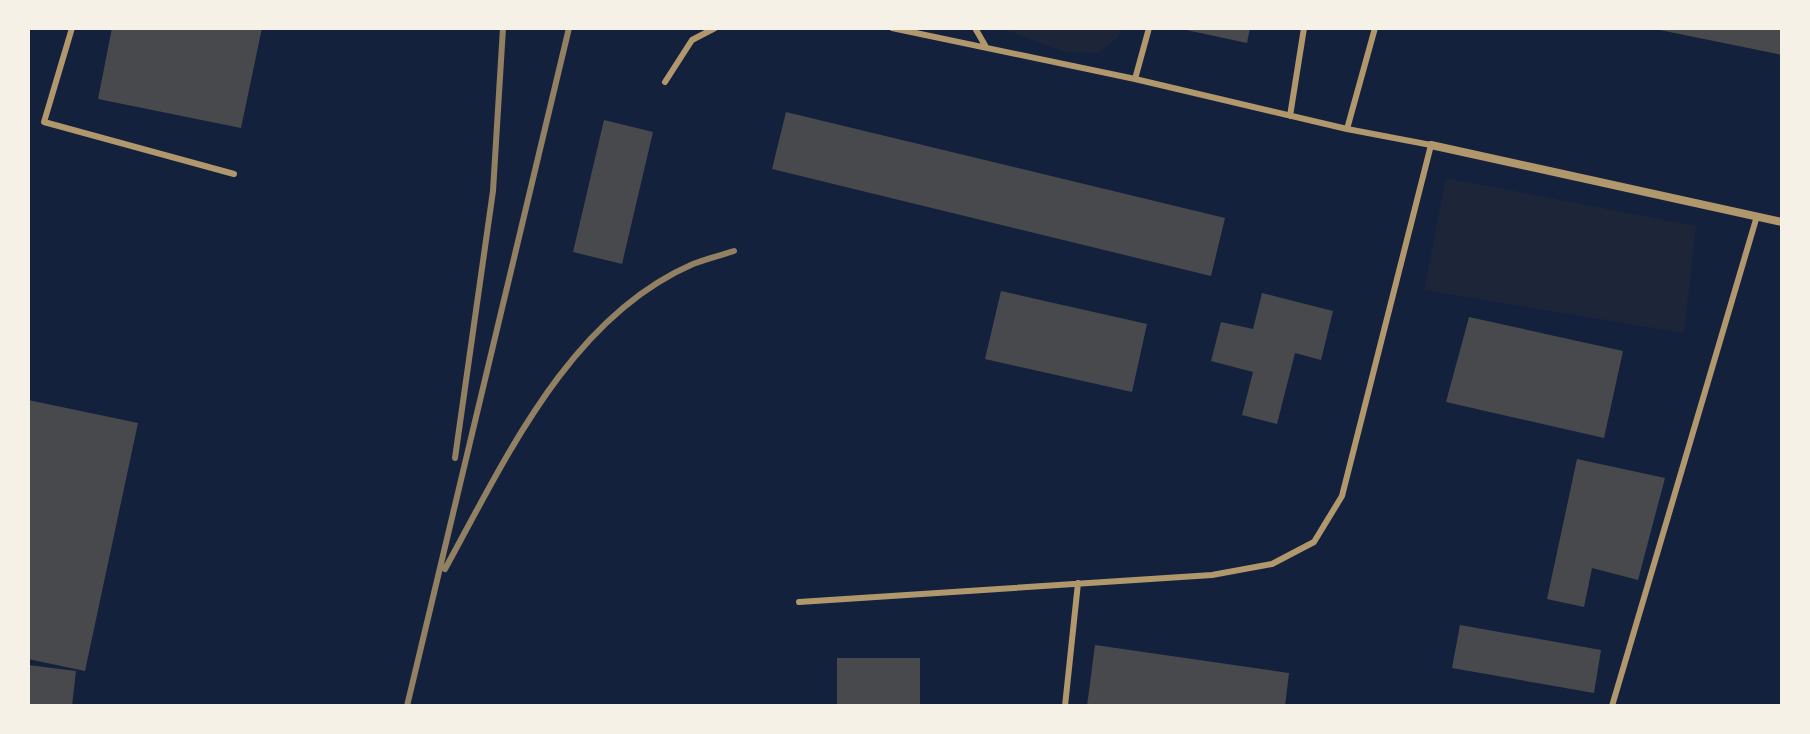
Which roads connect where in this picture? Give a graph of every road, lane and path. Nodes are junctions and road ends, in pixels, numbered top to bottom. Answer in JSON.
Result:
{"nodes":[{"id":1,"x":72,"y":28,"type":"edge"},
{"id":2,"x":715,"y":28,"type":"edge"},
{"id":3,"x":892,"y":28,"type":"edge"},
{"id":4,"x":975,"y":28,"type":"edge"},
{"id":5,"x":1149,"y":28,"type":"edge"},
{"id":6,"x":1304,"y":28,"type":"edge"},
{"id":7,"x":1375,"y":28,"type":"edge"},
{"id":8,"x":986,"y":47,"type":"junction"},
{"id":9,"x":1135,"y":79,"type":"junction"},
{"id":10,"x":665,"y":82,"type":"dead end"},
{"id":11,"x":1290,"y":116,"type":"junction"},
{"id":12,"x":1347,"y":129,"type":"junction"},
{"id":13,"x":1431,"y":145,"type":"junction"},
{"id":14,"x":234,"y":174,"type":"dead end"},
{"id":15,"x":1757,"y":216,"type":"junction"},
{"id":16,"x":1782,"y":222,"type":"edge"},
{"id":17,"x":1078,"y":583,"type":"junction"},
{"id":18,"x":799,"y":602,"type":"dead end"},
{"id":19,"x":1065,"y":706,"type":"edge"},
{"id":20,"x":1612,"y":706,"type":"edge"}],
"edges":[{"from":1,"to":14,"type":"lane"},
{"from":2,"to":10,"type":"lane"},
{"from":3,"to":8,"type":"lane"},
{"from":4,"to":8,"type":"lane"},
{"from":5,"to":9,"type":"lane"},
{"from":6,"to":11,"type":"lane"},
{"from":7,"to":12,"type":"lane"},
{"from":8,"to":9,"type":"lane"},
{"from":9,"to":11,"type":"lane"},
{"from":11,"to":12,"type":"lane"},
{"from":12,"to":13,"type":"lane"},
{"from":13,"to":15,"type":"street"},
{"from":13,"to":17,"type":"lane"},
{"from":15,"to":16,"type":"street"},
{"from":15,"to":20,"type":"lane"},
{"from":17,"to":18,"type":"lane"},
{"from":17,"to":19,"type":"lane"}]}
